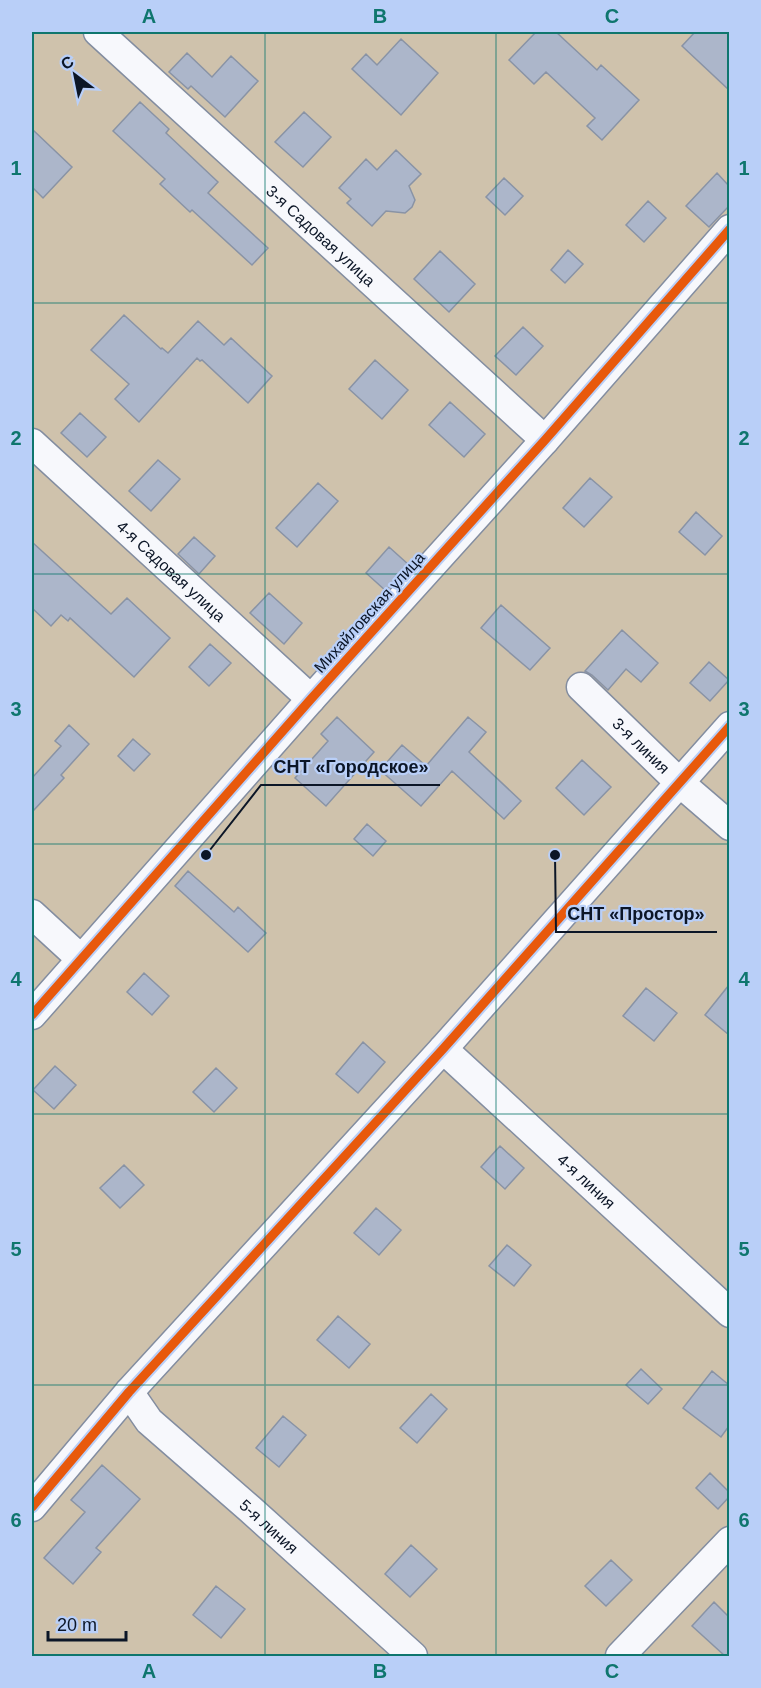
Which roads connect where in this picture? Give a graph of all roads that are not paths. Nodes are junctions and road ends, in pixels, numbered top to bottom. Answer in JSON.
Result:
{"nodes":[{"id":1,"x":98,"y":32,"type":"edge"},
{"id":2,"x":729,"y":229,"type":"edge"},
{"id":3,"x":544,"y":440,"type":"junction"},
{"id":4,"x":32,"y":443,"type":"edge"},
{"id":5,"x":581,"y":687,"type":"dead end"},
{"id":6,"x":311,"y":699,"type":"junction"},
{"id":7,"x":729,"y":726,"type":"edge"},
{"id":8,"x":680,"y":783,"type":"junction"},
{"id":9,"x":729,"y":826,"type":"edge"},
{"id":10,"x":32,"y":914,"type":"edge"},
{"id":11,"x":81,"y":959,"type":"junction"},
{"id":12,"x":32,"y":1015,"type":"edge"},
{"id":13,"x":443,"y":1048,"type":"junction"},
{"id":14,"x":729,"y":1313,"type":"edge"},
{"id":15,"x":129,"y":1392,"type":"junction"},
{"id":16,"x":32,"y":1508,"type":"edge"},
{"id":17,"x":729,"y":1541,"type":"edge"},
{"id":18,"x":413,"y":1656,"type":"edge"},
{"id":19,"x":620,"y":1656,"type":"edge"}],
"edges":[{"from":1,"to":3,"type":"street","name":"3-я Садовая улица"},
{"from":2,"to":3,"type":"street","name":"Михайловская улица"},
{"from":3,"to":6,"type":"street","name":"Михайловская улица"},
{"from":4,"to":6,"type":"street","name":"4-я Садовая улица"},
{"from":5,"to":8,"type":"street","name":"3-я линия"},
{"from":6,"to":11,"type":"street","name":"Михайловская улица"},
{"from":7,"to":8,"type":"street"},
{"from":8,"to":9,"type":"street","name":"3-я линия"},
{"from":8,"to":13,"type":"street"},
{"from":10,"to":11,"type":"street"},
{"from":11,"to":12,"type":"street","name":"Михайловская улица"},
{"from":13,"to":14,"type":"street","name":"4-я линия"},
{"from":13,"to":15,"type":"street"},
{"from":15,"to":16,"type":"street"},
{"from":15,"to":18,"type":"street","name":"5-я линия"},
{"from":17,"to":19,"type":"street"}]}
